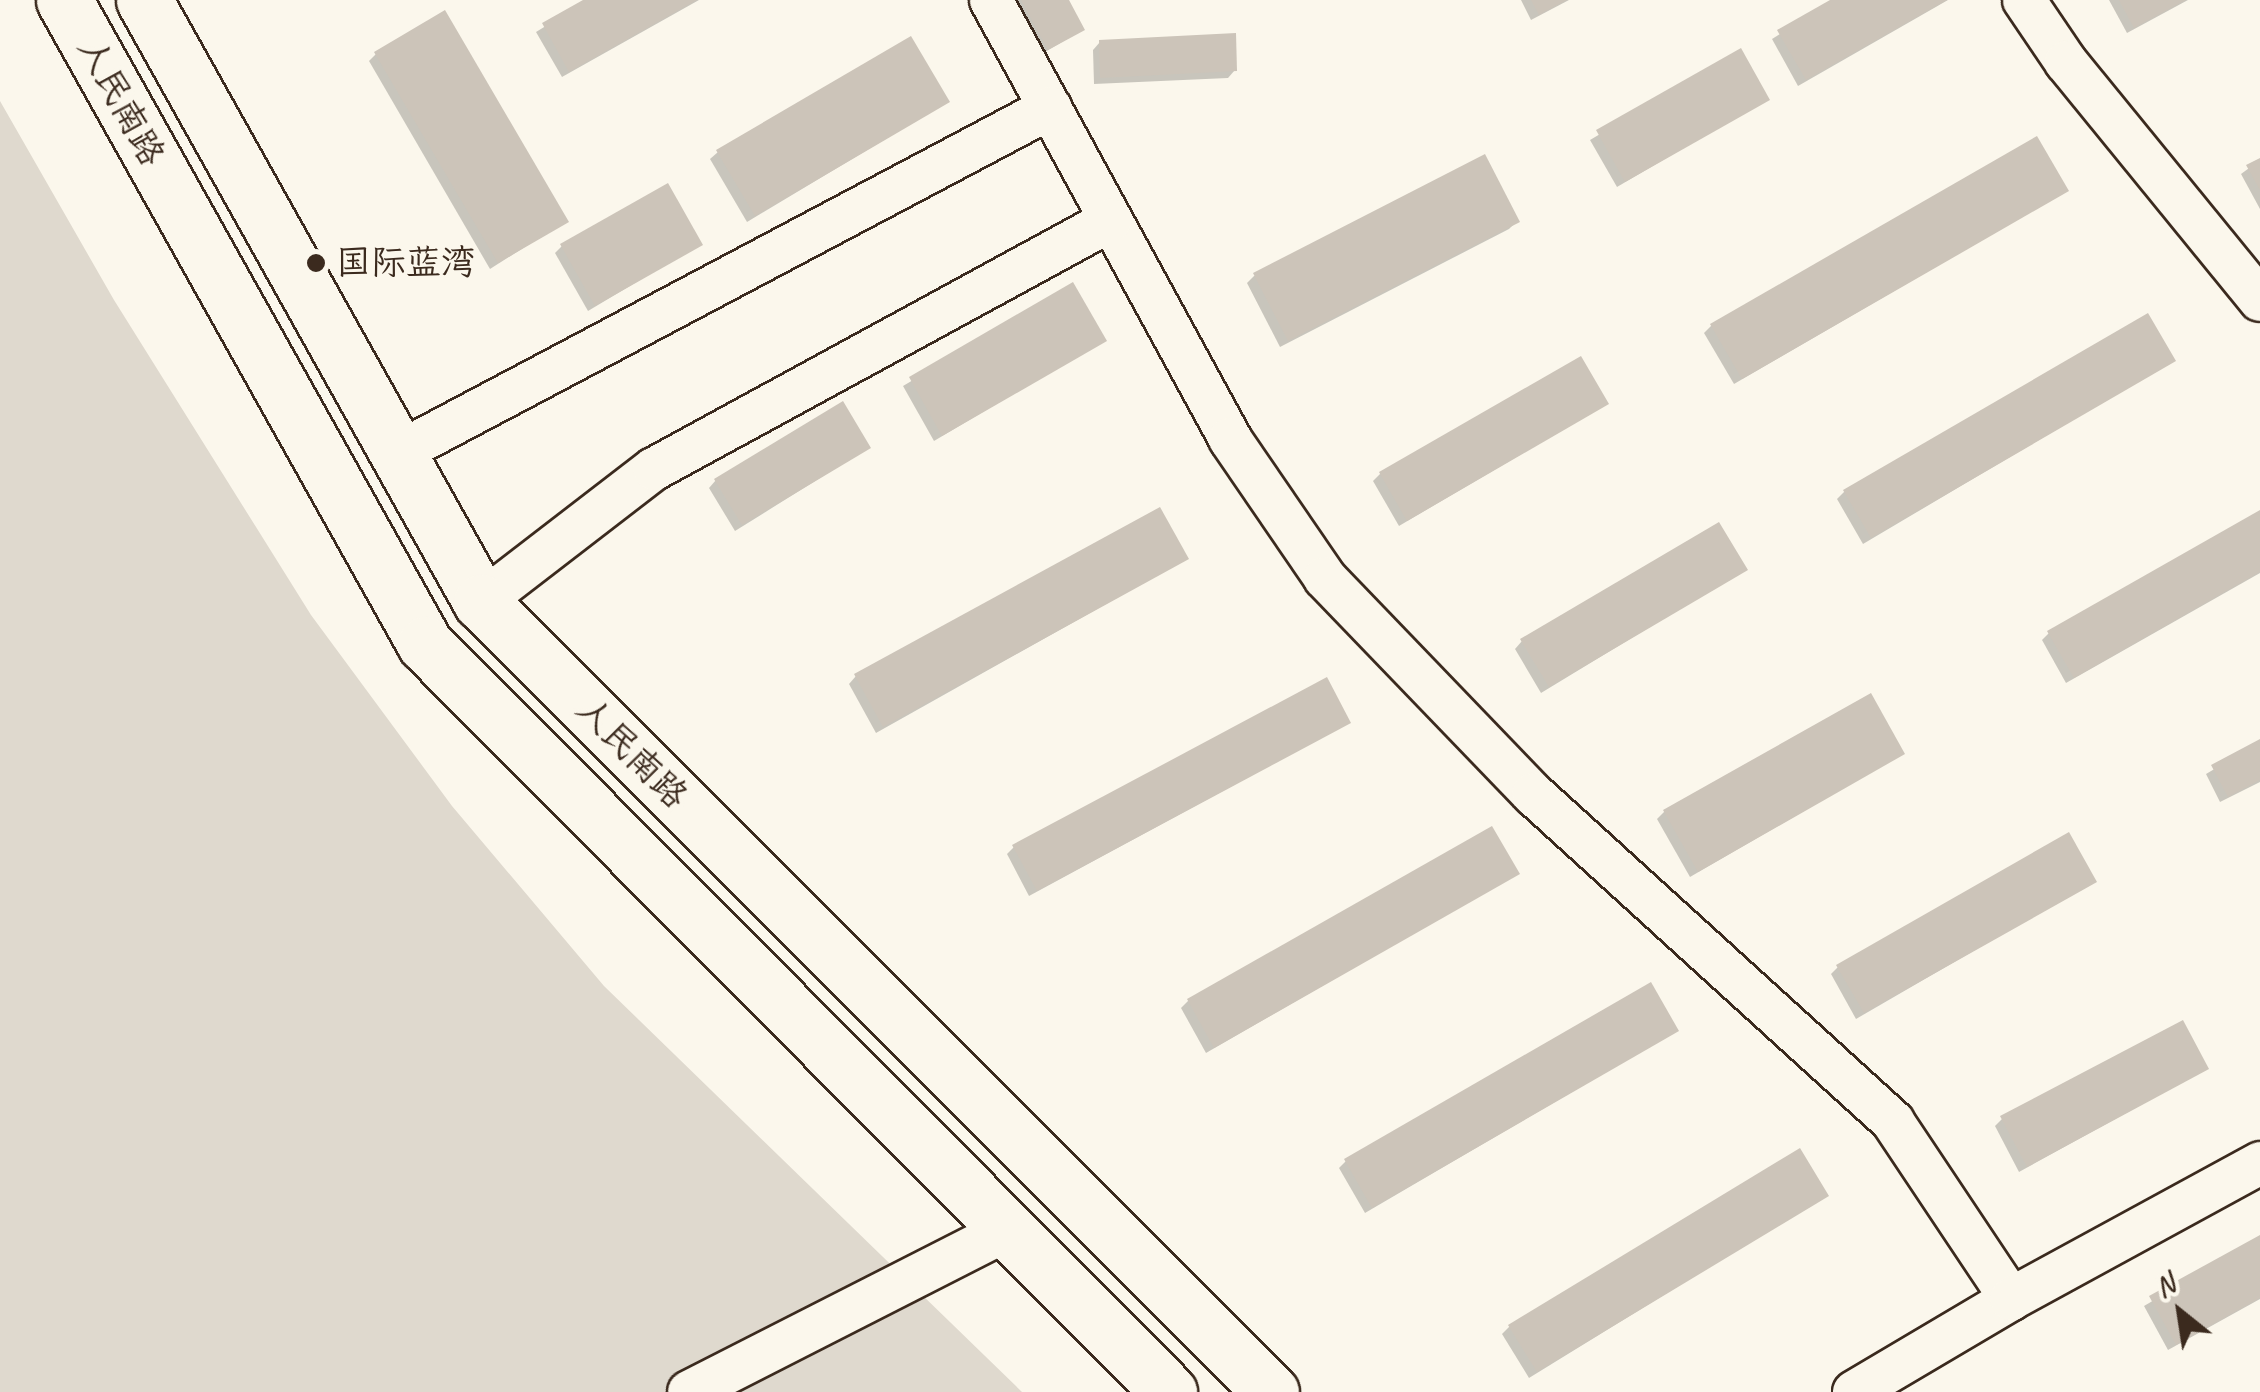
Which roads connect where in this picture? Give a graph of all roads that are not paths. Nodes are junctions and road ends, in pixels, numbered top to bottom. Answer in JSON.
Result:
{"nodes":[{"id":1,"x":64,"y":0,"type":"edge"},
{"id":2,"x":144,"y":0,"type":"edge"},
{"id":3,"x":991,"y":0,"type":"edge"},
{"id":4,"x":2024,"y":0,"type":"edge"},
{"id":5,"x":1050,"y":108,"type":"junction"},
{"id":6,"x":1111,"y":220,"type":"junction"},
{"id":7,"x":2260,"y":300,"type":"edge"},
{"id":8,"x":398,"y":453,"type":"junction"},
{"id":9,"x":481,"y":602,"type":"junction"},
{"id":10,"x":2260,"y":1163,"type":"edge"},
{"id":11,"x":1007,"y":1230,"type":"junction"},
{"id":12,"x":2010,"y":1299,"type":"junction"},
{"id":13,"x":689,"y":1392,"type":"edge"},
{"id":14,"x":1169,"y":1392,"type":"edge"},
{"id":15,"x":1271,"y":1392,"type":"edge"},
{"id":16,"x":1854,"y":1392,"type":"edge"}],
"edges":[{"from":1,"to":11,"type":"main road","name":"人民南路"},
{"from":2,"to":8,"type":"main road","name":"人民南路"},
{"from":3,"to":5,"type":"lane"},
{"from":4,"to":7,"type":"lane"},
{"from":5,"to":6,"type":"lane"},
{"from":5,"to":8,"type":"lane"},
{"from":6,"to":9,"type":"lane"},
{"from":6,"to":12,"type":"lane"},
{"from":8,"to":9,"type":"main road","name":"人民南路"},
{"from":9,"to":15,"type":"main road","name":"人民南路"},
{"from":10,"to":12,"type":"lane"},
{"from":11,"to":13,"type":"lane"},
{"from":11,"to":14,"type":"main road","name":"人民南路"},
{"from":12,"to":16,"type":"lane"}]}
